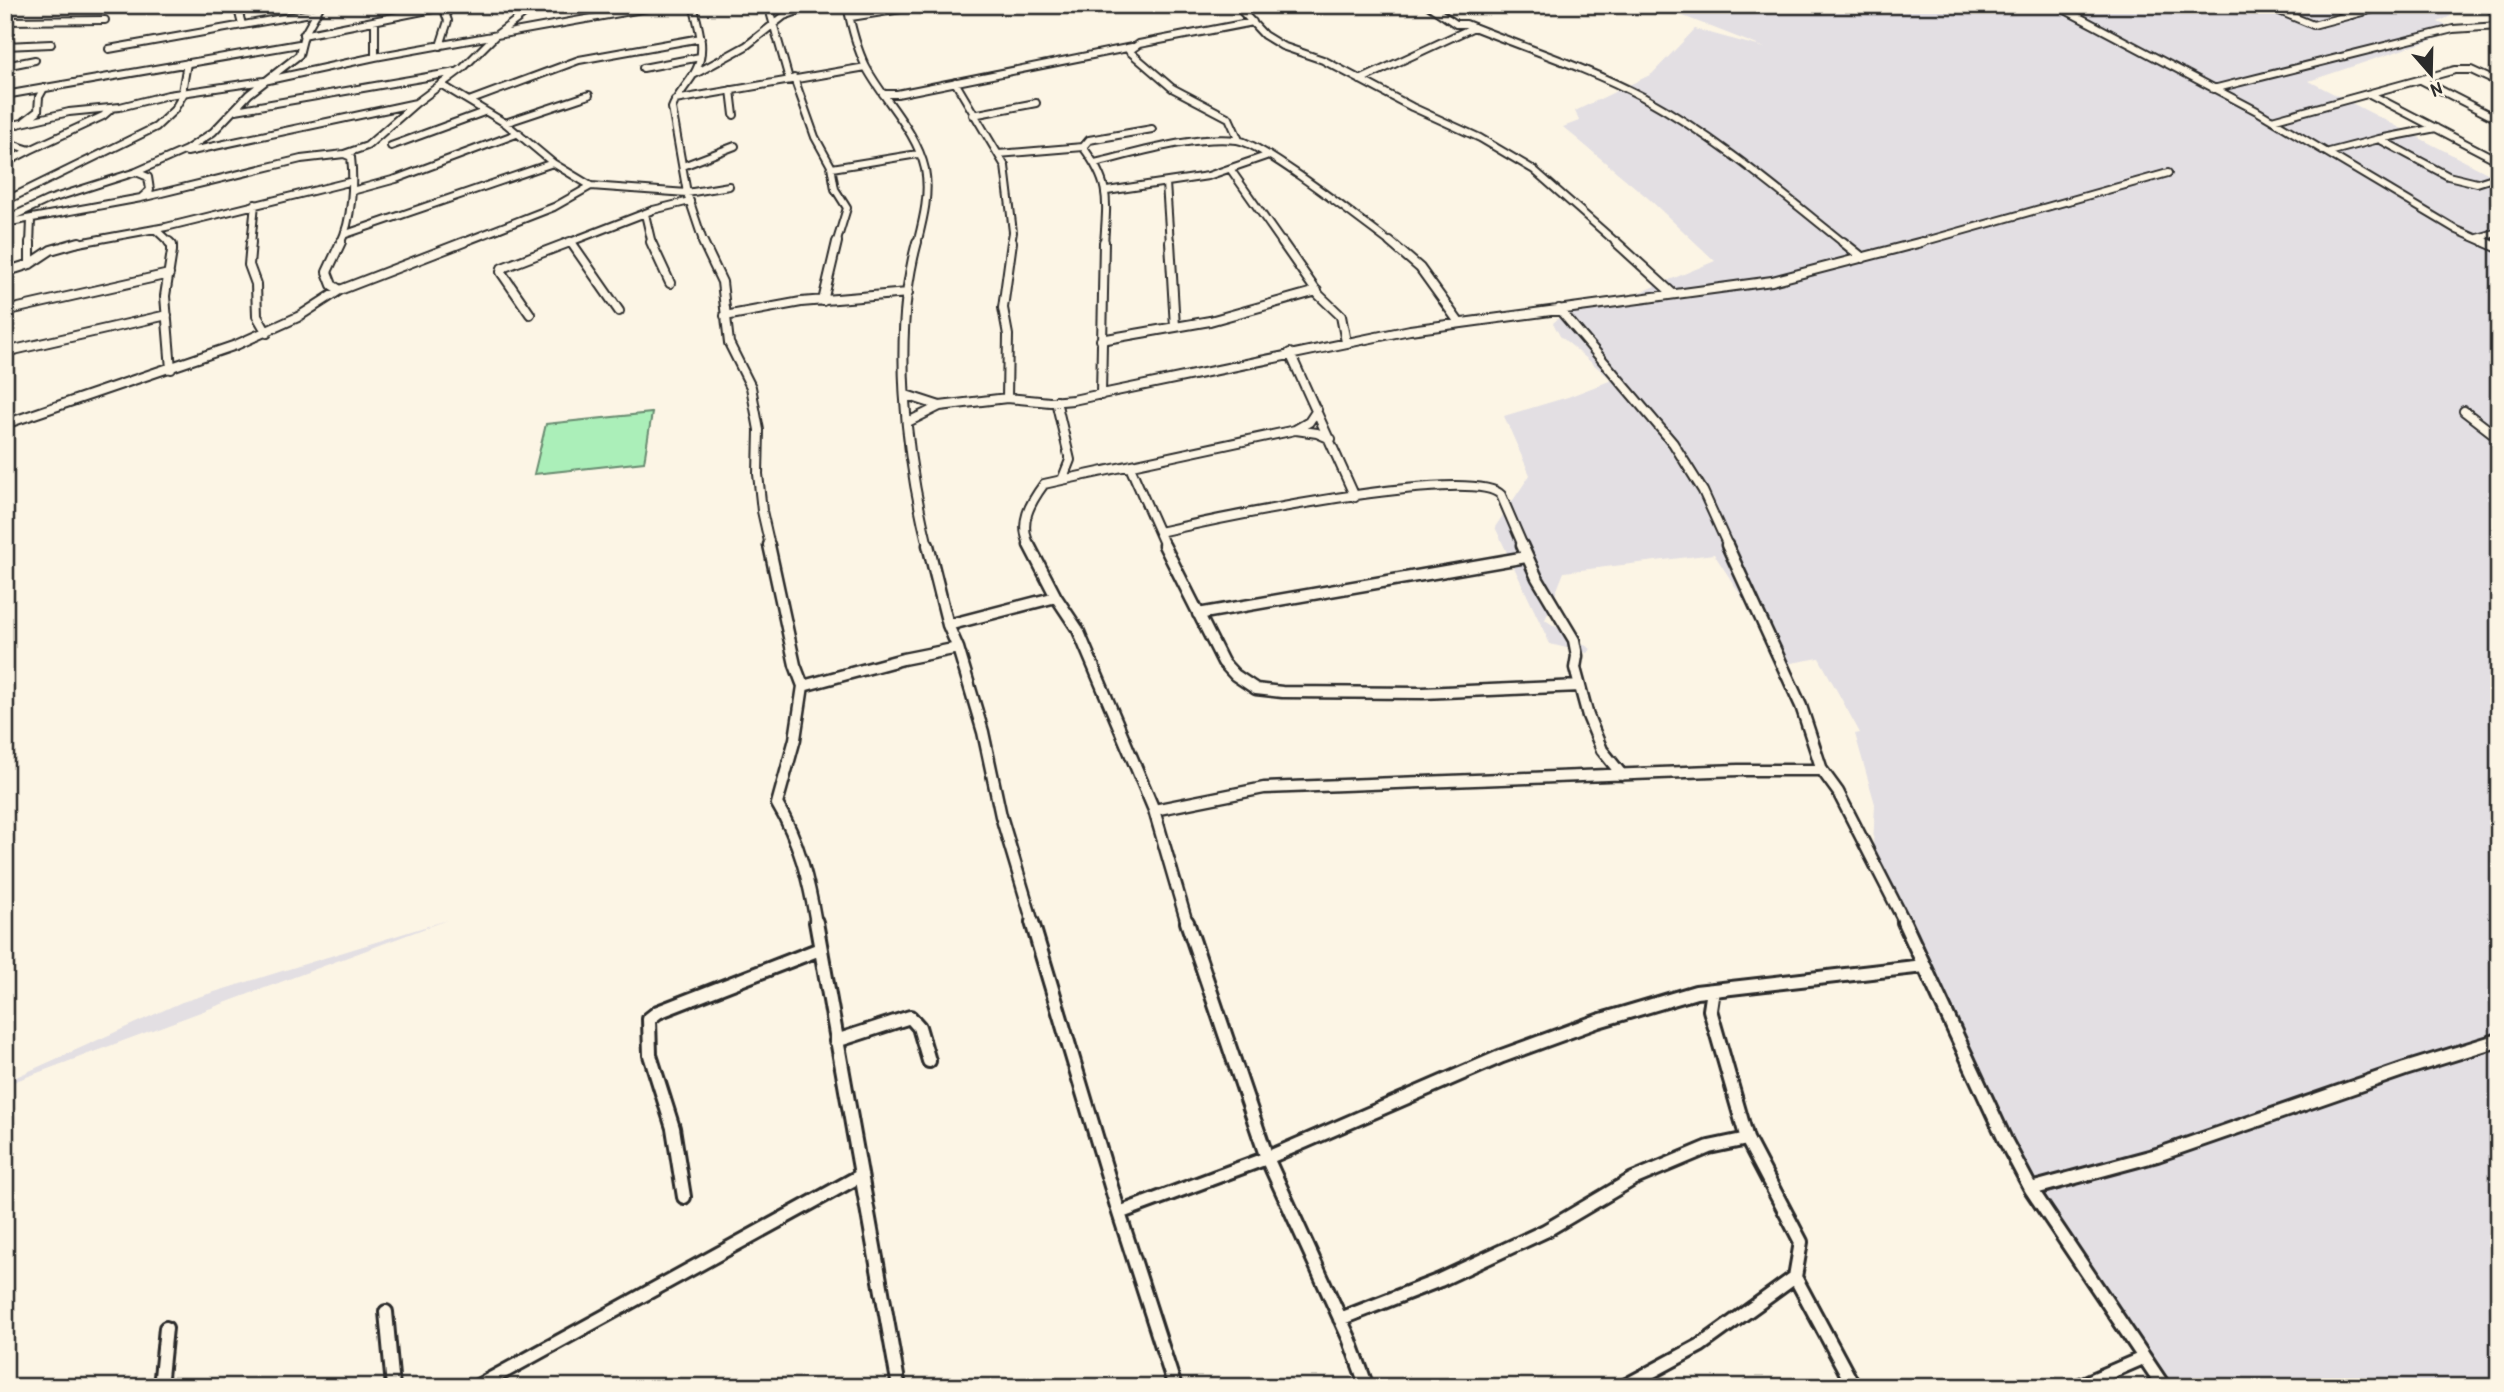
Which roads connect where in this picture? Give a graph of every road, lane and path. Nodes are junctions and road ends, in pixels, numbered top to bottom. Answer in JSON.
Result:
{"nodes":[{"id":1,"x":237,"y":5,"type":"edge"},
{"id":2,"x":321,"y":5,"type":"edge"},
{"id":3,"x":443,"y":5,"type":"edge"},
{"id":4,"x":536,"y":5,"type":"edge"},
{"id":5,"x":664,"y":5,"type":"edge"},
{"id":6,"x":694,"y":5,"type":"edge"},
{"id":7,"x":768,"y":5,"type":"edge"},
{"id":8,"x":815,"y":5,"type":"edge"},
{"id":9,"x":847,"y":5,"type":"edge"},
{"id":10,"x":926,"y":5,"type":"edge"},
{"id":11,"x":1236,"y":5,"type":"edge"},
{"id":12,"x":1428,"y":5,"type":"edge"},
{"id":13,"x":2056,"y":5,"type":"edge"},
{"id":14,"x":2265,"y":5,"type":"edge"},
{"id":15,"x":2330,"y":5,"type":"edge"},
{"id":16,"x":2389,"y":5,"type":"edge"},
{"id":17,"x":2490,"y":5,"type":"edge"},
{"id":18,"x":434,"y":7,"type":"junction"},
{"id":19,"x":642,"y":7,"type":"edge"},
{"id":20,"x":316,"y":12,"type":"junction"},
{"id":21,"x":2352,"y":15,"type":"junction"},
{"id":22,"x":851,"y":17,"type":"junction"},
{"id":23,"x":2499,"y":18,"type":"edge"},
{"id":24,"x":5,"y":20,"type":"edge"},
{"id":25,"x":105,"y":20,"type":"dead end"},
{"id":26,"x":375,"y":21,"type":"junction"},
{"id":27,"x":1253,"y":22,"type":"junction"},
{"id":28,"x":772,"y":25,"type":"junction"},
{"id":29,"x":242,"y":26,"type":"junction"},
{"id":30,"x":2499,"y":26,"type":"edge"},
{"id":31,"x":1474,"y":27,"type":"junction"},
{"id":32,"x":303,"y":35,"type":"junction"},
{"id":33,"x":495,"y":36,"type":"junction"},
{"id":34,"x":701,"y":38,"type":"junction"},
{"id":35,"x":51,"y":44,"type":"dead end"},
{"id":36,"x":299,"y":44,"type":"junction"},
{"id":37,"x":5,"y":46,"type":"edge"},
{"id":38,"x":440,"y":46,"type":"junction"},
{"id":39,"x":1132,"y":47,"type":"junction"},
{"id":40,"x":109,"y":49,"type":"dead end"},
{"id":41,"x":376,"y":57,"type":"junction"},
{"id":42,"x":700,"y":57,"type":"junction"},
{"id":43,"x":35,"y":61,"type":"dead end"},
{"id":44,"x":187,"y":63,"type":"junction"},
{"id":45,"x":5,"y":66,"type":"edge"},
{"id":46,"x":866,"y":67,"type":"junction"},
{"id":47,"x":643,"y":68,"type":"dead end"},
{"id":48,"x":456,"y":72,"type":"junction"},
{"id":49,"x":695,"y":72,"type":"junction"},
{"id":50,"x":792,"y":79,"type":"junction"},
{"id":51,"x":1360,"y":80,"type":"junction"},
{"id":52,"x":2421,"y":80,"type":"junction"},
{"id":53,"x":264,"y":81,"type":"junction"},
{"id":54,"x":955,"y":82,"type":"junction"},
{"id":55,"x":2499,"y":83,"type":"edge"},
{"id":56,"x":442,"y":85,"type":"junction"},
{"id":57,"x":44,"y":88,"type":"junction"},
{"id":58,"x":2213,"y":89,"type":"junction"},
{"id":59,"x":731,"y":90,"type":"junction"},
{"id":60,"x":183,"y":93,"type":"junction"},
{"id":61,"x":883,"y":94,"type":"junction"},
{"id":62,"x":897,"y":94,"type":"junction"},
{"id":63,"x":2370,"y":94,"type":"junction"},
{"id":64,"x":5,"y":95,"type":"edge"},
{"id":65,"x":589,"y":95,"type":"dead end"},
{"id":66,"x":675,"y":100,"type":"junction"},
{"id":67,"x":469,"y":101,"type":"junction"},
{"id":68,"x":416,"y":103,"type":"junction"},
{"id":69,"x":1036,"y":103,"type":"dead end"},
{"id":70,"x":888,"y":104,"type":"junction"},
{"id":71,"x":120,"y":107,"type":"junction"},
{"id":72,"x":99,"y":108,"type":"junction"},
{"id":73,"x":110,"y":110,"type":"junction"},
{"id":74,"x":236,"y":110,"type":"junction"},
{"id":75,"x":484,"y":112,"type":"junction"},
{"id":76,"x":973,"y":115,"type":"junction"},
{"id":77,"x":734,"y":116,"type":"dead end"},
{"id":78,"x":2272,"y":120,"type":"junction"},
{"id":79,"x":2499,"y":120,"type":"edge"},
{"id":80,"x":505,"y":123,"type":"junction"},
{"id":81,"x":16,"y":125,"type":"junction"},
{"id":82,"x":5,"y":127,"type":"edge"},
{"id":83,"x":2436,"y":128,"type":"junction"},
{"id":84,"x":1152,"y":129,"type":"dead end"},
{"id":85,"x":519,"y":133,"type":"junction"},
{"id":86,"x":1239,"y":139,"type":"junction"},
{"id":87,"x":2379,"y":139,"type":"junction"},
{"id":88,"x":5,"y":142,"type":"edge"},
{"id":89,"x":391,"y":146,"type":"dead end"},
{"id":90,"x":735,"y":146,"type":"dead end"},
{"id":91,"x":1083,"y":147,"type":"junction"},
{"id":92,"x":30,"y":150,"type":"junction"},
{"id":93,"x":2329,"y":152,"type":"junction"},
{"id":94,"x":179,"y":153,"type":"junction"},
{"id":95,"x":918,"y":153,"type":"junction"},
{"id":96,"x":344,"y":154,"type":"junction"},
{"id":97,"x":998,"y":154,"type":"junction"},
{"id":98,"x":1266,"y":156,"type":"junction"},
{"id":99,"x":2499,"y":162,"type":"edge"},
{"id":100,"x":5,"y":163,"type":"edge"},
{"id":101,"x":553,"y":163,"type":"junction"},
{"id":102,"x":1095,"y":163,"type":"junction"},
{"id":103,"x":683,"y":166,"type":"junction"},
{"id":104,"x":832,"y":168,"type":"junction"},
{"id":105,"x":1231,"y":170,"type":"junction"},
{"id":106,"x":136,"y":172,"type":"junction"},
{"id":107,"x":2168,"y":173,"type":"dead end"},
{"id":108,"x":2499,"y":176,"type":"edge"},
{"id":109,"x":349,"y":182,"type":"junction"},
{"id":110,"x":1166,"y":183,"type":"junction"},
{"id":111,"x":591,"y":186,"type":"junction"},
{"id":112,"x":729,"y":186,"type":"dead end"},
{"id":113,"x":352,"y":191,"type":"junction"},
{"id":114,"x":1107,"y":191,"type":"junction"},
{"id":115,"x":689,"y":197,"type":"junction"},
{"id":116,"x":141,"y":198,"type":"junction"},
{"id":117,"x":5,"y":201,"type":"edge"},
{"id":118,"x":255,"y":204,"type":"junction"},
{"id":119,"x":645,"y":214,"type":"junction"},
{"id":120,"x":31,"y":220,"type":"junction"},
{"id":121,"x":5,"y":221,"type":"edge"},
{"id":122,"x":155,"y":229,"type":"junction"},
{"id":123,"x":2499,"y":232,"type":"edge"},
{"id":124,"x":346,"y":234,"type":"junction"},
{"id":125,"x":2478,"y":238,"type":"junction"},
{"id":126,"x":571,"y":242,"type":"junction"},
{"id":127,"x":2499,"y":248,"type":"edge"},
{"id":128,"x":1863,"y":258,"type":"junction"},
{"id":129,"x":30,"y":264,"type":"junction"},
{"id":130,"x":5,"y":272,"type":"edge"},
{"id":131,"x":169,"y":274,"type":"junction"},
{"id":132,"x":670,"y":283,"type":"dead end"},
{"id":133,"x":340,"y":290,"type":"junction"},
{"id":134,"x":1317,"y":291,"type":"junction"},
{"id":135,"x":908,"y":293,"type":"junction"},
{"id":136,"x":1673,"y":293,"type":"junction"},
{"id":137,"x":823,"y":301,"type":"junction"},
{"id":138,"x":1559,"y":309,"type":"junction"},
{"id":139,"x":5,"y":311,"type":"edge"},
{"id":140,"x":619,"y":311,"type":"dead end"},
{"id":141,"x":530,"y":314,"type":"dead end"},
{"id":142,"x":166,"y":315,"type":"junction"},
{"id":143,"x":725,"y":316,"type":"junction"},
{"id":144,"x":1458,"y":321,"type":"junction"},
{"id":145,"x":1175,"y":327,"type":"junction"},
{"id":146,"x":267,"y":332,"type":"junction"},
{"id":147,"x":1101,"y":340,"type":"junction"},
{"id":148,"x":1346,"y":342,"type":"junction"},
{"id":149,"x":5,"y":352,"type":"edge"},
{"id":150,"x":1290,"y":353,"type":"junction"},
{"id":151,"x":171,"y":369,"type":"junction"},
{"id":152,"x":906,"y":395,"type":"junction"},
{"id":153,"x":1101,"y":395,"type":"junction"},
{"id":154,"x":1006,"y":398,"type":"junction"},
{"id":155,"x":1056,"y":401,"type":"junction"},
{"id":156,"x":940,"y":406,"type":"junction"},
{"id":157,"x":1317,"y":410,"type":"junction"},
{"id":158,"x":2464,"y":411,"type":"dead end"},
{"id":159,"x":910,"y":421,"type":"junction"},
{"id":160,"x":5,"y":424,"type":"edge"},
{"id":161,"x":1295,"y":429,"type":"junction"},
{"id":162,"x":2499,"y":438,"type":"edge"},
{"id":163,"x":1331,"y":439,"type":"junction"},
{"id":164,"x":1130,"y":467,"type":"junction"},
{"id":165,"x":1062,"y":480,"type":"junction"},
{"id":166,"x":1355,"y":497,"type":"junction"},
{"id":167,"x":1159,"y":532,"type":"junction"},
{"id":168,"x":1527,"y":557,"type":"junction"},
{"id":169,"x":1056,"y":597,"type":"junction"},
{"id":170,"x":1198,"y":614,"type":"junction"},
{"id":171,"x":948,"y":625,"type":"junction"},
{"id":172,"x":958,"y":648,"type":"junction"},
{"id":173,"x":803,"y":686,"type":"junction"},
{"id":174,"x":1580,"y":687,"type":"junction"},
{"id":175,"x":1822,"y":770,"type":"junction"},
{"id":176,"x":1622,"y":775,"type":"junction"},
{"id":177,"x":1154,"y":810,"type":"junction"},
{"id":178,"x":820,"y":949,"type":"junction"},
{"id":179,"x":1924,"y":966,"type":"junction"},
{"id":180,"x":1713,"y":990,"type":"junction"},
{"id":181,"x":2499,"y":1040,"type":"edge"},
{"id":182,"x":836,"y":1041,"type":"junction"},
{"id":183,"x":929,"y":1061,"type":"dead end"},
{"id":184,"x":1747,"y":1139,"type":"junction"},
{"id":185,"x":1267,"y":1158,"type":"junction"},
{"id":186,"x":860,"y":1176,"type":"junction"},
{"id":187,"x":2031,"y":1189,"type":"junction"},
{"id":188,"x":684,"y":1197,"type":"dead end"},
{"id":189,"x":1119,"y":1213,"type":"junction"},
{"id":190,"x":1795,"y":1277,"type":"junction"},
{"id":191,"x":386,"y":1312,"type":"dead end"},
{"id":192,"x":1340,"y":1320,"type":"junction"},
{"id":193,"x":166,"y":1328,"type":"dead end"},
{"id":194,"x":2143,"y":1358,"type":"junction"},
{"id":195,"x":160,"y":1387,"type":"edge"},
{"id":196,"x":393,"y":1387,"type":"edge"},
{"id":197,"x":476,"y":1387,"type":"edge"},
{"id":198,"x":899,"y":1387,"type":"edge"},
{"id":199,"x":1175,"y":1387,"type":"edge"},
{"id":200,"x":1367,"y":1387,"type":"edge"},
{"id":201,"x":1623,"y":1387,"type":"edge"},
{"id":202,"x":1854,"y":1387,"type":"edge"},
{"id":203,"x":2076,"y":1387,"type":"edge"},
{"id":204,"x":2164,"y":1387,"type":"edge"}],
"edges":[{"from":1,"to":29,"type":"street"},
{"from":2,"to":20,"type":"street"},
{"from":3,"to":18,"type":"street"},
{"from":4,"to":33,"type":"street"},
{"from":5,"to":19,"type":"street"},
{"from":6,"to":34,"type":"street"},
{"from":7,"to":28,"type":"street"},
{"from":8,"to":28,"type":"street"},
{"from":9,"to":22,"type":"street"},
{"from":10,"to":22,"type":"street"},
{"from":11,"to":27,"type":"street"},
{"from":12,"to":31,"type":"street"},
{"from":13,"to":58,"type":"street"},
{"from":14,"to":21,"type":"street"},
{"from":15,"to":21,"type":"street"},
{"from":16,"to":21,"type":"street"},
{"from":17,"to":23,"type":"street"},
{"from":18,"to":26,"type":"street"},
{"from":18,"to":38,"type":"street"},
{"from":19,"to":33,"type":"street"},
{"from":20,"to":29,"type":"street"},
{"from":20,"to":32,"type":"street"},
{"from":22,"to":46,"type":"street"},
{"from":24,"to":25,"type":"street"},
{"from":26,"to":32,"type":"street"},
{"from":26,"to":41,"type":"street"},
{"from":27,"to":39,"type":"street"},
{"from":27,"to":51,"type":"street"},
{"from":28,"to":49,"type":"street"},
{"from":28,"to":50,"type":"street"},
{"from":29,"to":40,"type":"street"},
{"from":30,"to":58,"type":"street"},
{"from":31,"to":51,"type":"street"},
{"from":31,"to":128,"type":"street"},
{"from":32,"to":36,"type":"street"},
{"from":33,"to":38,"type":"street"},
{"from":33,"to":48,"type":"street"},
{"from":34,"to":42,"type":"street"},
{"from":34,"to":67,"type":"street"},
{"from":35,"to":37,"type":"street"},
{"from":36,"to":44,"type":"street"},
{"from":36,"to":53,"type":"street"},
{"from":38,"to":41,"type":"street"},
{"from":39,"to":54,"type":"street"},
{"from":39,"to":86,"type":"street"},
{"from":41,"to":53,"type":"street"},
{"from":42,"to":47,"type":"street"},
{"from":42,"to":49,"type":"street"},
{"from":43,"to":45,"type":"street"},
{"from":44,"to":57,"type":"street"},
{"from":44,"to":60,"type":"street"},
{"from":46,"to":50,"type":"street"},
{"from":46,"to":61,"type":"street"},
{"from":48,"to":56,"type":"street"},
{"from":48,"to":74,"type":"street"},
{"from":49,"to":66,"type":"street"},
{"from":50,"to":59,"type":"street"},
{"from":50,"to":104,"type":"street"},
{"from":51,"to":136,"type":"street"},
{"from":52,"to":55,"type":"street"},
{"from":52,"to":63,"type":"street"},
{"from":52,"to":79,"type":"street"},
{"from":53,"to":60,"type":"street"},
{"from":53,"to":74,"type":"street"},
{"from":54,"to":62,"type":"street"},
{"from":54,"to":76,"type":"street"},
{"from":56,"to":67,"type":"street"},
{"from":56,"to":68,"type":"street"},
{"from":57,"to":64,"type":"street"},
{"from":57,"to":81,"type":"street"},
{"from":58,"to":78,"type":"street"},
{"from":59,"to":66,"type":"street"},
{"from":59,"to":77,"type":"street"},
{"from":60,"to":71,"type":"street"},
{"from":60,"to":117,"type":"street"},
{"from":61,"to":62,"type":"street"},
{"from":61,"to":70,"type":"street"},
{"from":62,"to":70,"type":"street"},
{"from":63,"to":78,"type":"street"},
{"from":63,"to":83,"type":"street"},
{"from":65,"to":80,"type":"street"},
{"from":66,"to":103,"type":"street"},
{"from":67,"to":75,"type":"street"},
{"from":68,"to":94,"type":"street"},
{"from":68,"to":96,"type":"street"},
{"from":69,"to":76,"type":"street"},
{"from":70,"to":95,"type":"street"},
{"from":71,"to":72,"type":"street"},
{"from":71,"to":73,"type":"street"},
{"from":72,"to":73,"type":"street"},
{"from":72,"to":81,"type":"street"},
{"from":73,"to":92,"type":"street"},
{"from":74,"to":94,"type":"street"},
{"from":75,"to":80,"type":"street"},
{"from":75,"to":89,"type":"street"},
{"from":76,"to":97,"type":"street"},
{"from":78,"to":93,"type":"street"},
{"from":80,"to":85,"type":"street"},
{"from":81,"to":82,"type":"street"},
{"from":83,"to":87,"type":"street"},
{"from":83,"to":99,"type":"street"},
{"from":84,"to":91,"type":"street"},
{"from":85,"to":101,"type":"street"},
{"from":85,"to":113,"type":"street"},
{"from":86,"to":98,"type":"street"},
{"from":86,"to":102,"type":"street"},
{"from":87,"to":93,"type":"street"},
{"from":87,"to":108,"type":"street"},
{"from":88,"to":92,"type":"street"},
{"from":90,"to":103,"type":"street"},
{"from":91,"to":97,"type":"street"},
{"from":91,"to":102,"type":"street"},
{"from":92,"to":100,"type":"street"},
{"from":93,"to":125,"type":"street"},
{"from":94,"to":106,"type":"street"},
{"from":95,"to":104,"type":"street"},
{"from":95,"to":135,"type":"street"},
{"from":96,"to":109,"type":"street"},
{"from":96,"to":116,"type":"street"},
{"from":97,"to":154,"type":"street"},
{"from":98,"to":105,"type":"street"},
{"from":98,"to":144,"type":"street"},
{"from":101,"to":111,"type":"street"},
{"from":101,"to":124,"type":"street"},
{"from":102,"to":114,"type":"street"},
{"from":103,"to":115,"type":"street"},
{"from":104,"to":137,"type":"street"},
{"from":105,"to":110,"type":"street"},
{"from":105,"to":134,"type":"street"},
{"from":106,"to":116,"type":"street"},
{"from":106,"to":121,"type":"street"},
{"from":107,"to":128,"type":"street"},
{"from":109,"to":113,"type":"street"},
{"from":109,"to":118,"type":"street"},
{"from":110,"to":114,"type":"street"},
{"from":110,"to":145,"type":"street"},
{"from":111,"to":115,"type":"street"},
{"from":111,"to":133,"type":"street"},
{"from":112,"to":115,"type":"street"},
{"from":113,"to":124,"type":"street"},
{"from":114,"to":147,"type":"street"},
{"from":115,"to":119,"type":"street"},
{"from":115,"to":143,"type":"street"},
{"from":116,"to":120,"type":"street"},
{"from":118,"to":122,"type":"street"},
{"from":118,"to":146,"type":"street"},
{"from":119,"to":126,"type":"street"},
{"from":119,"to":132,"type":"street"},
{"from":120,"to":121,"type":"street"},
{"from":120,"to":129,"type":"street"},
{"from":122,"to":129,"type":"street"},
{"from":122,"to":131,"type":"street"},
{"from":123,"to":125,"type":"street"},
{"from":124,"to":133,"type":"street"},
{"from":125,"to":127,"type":"street"},
{"from":126,"to":140,"type":"street"},
{"from":126,"to":141,"type":"street"},
{"from":128,"to":136,"type":"street"},
{"from":129,"to":130,"type":"street"},
{"from":131,"to":139,"type":"street"},
{"from":131,"to":142,"type":"street"},
{"from":133,"to":146,"type":"street"},
{"from":134,"to":145,"type":"street"},
{"from":134,"to":148,"type":"street"},
{"from":135,"to":137,"type":"street"},
{"from":135,"to":152,"type":"street"},
{"from":136,"to":138,"type":"street"},
{"from":137,"to":143,"type":"street"},
{"from":138,"to":144,"type":"street"},
{"from":138,"to":175,"type":"street"},
{"from":142,"to":149,"type":"street"},
{"from":142,"to":151,"type":"street"},
{"from":143,"to":173,"type":"street"},
{"from":144,"to":148,"type":"street"},
{"from":145,"to":147,"type":"street"},
{"from":146,"to":151,"type":"street"},
{"from":147,"to":153,"type":"street"},
{"from":148,"to":150,"type":"street"},
{"from":150,"to":153,"type":"street"},
{"from":150,"to":157,"type":"street"},
{"from":151,"to":160,"type":"street"},
{"from":152,"to":156,"type":"street"},
{"from":152,"to":159,"type":"street"},
{"from":153,"to":155,"type":"street"},
{"from":154,"to":155,"type":"street"},
{"from":154,"to":156,"type":"street"},
{"from":155,"to":165,"type":"street"},
{"from":156,"to":159,"type":"street"},
{"from":157,"to":161,"type":"street"},
{"from":157,"to":163,"type":"street"},
{"from":158,"to":162,"type":"street"},
{"from":159,"to":171,"type":"street"},
{"from":161,"to":163,"type":"street"},
{"from":161,"to":164,"type":"street"},
{"from":163,"to":166,"type":"street"},
{"from":164,"to":165,"type":"street"},
{"from":164,"to":167,"type":"street"},
{"from":165,"to":169,"type":"street"},
{"from":166,"to":167,"type":"street"},
{"from":166,"to":168,"type":"street"},
{"from":167,"to":170,"type":"street"},
{"from":168,"to":170,"type":"street"},
{"from":168,"to":174,"type":"street"},
{"from":169,"to":171,"type":"street"},
{"from":169,"to":177,"type":"street"},
{"from":170,"to":174,"type":"street"},
{"from":171,"to":172,"type":"street"},
{"from":172,"to":173,"type":"street"},
{"from":172,"to":189,"type":"street"},
{"from":173,"to":178,"type":"street"},
{"from":174,"to":176,"type":"street"},
{"from":175,"to":176,"type":"street"},
{"from":175,"to":179,"type":"street"},
{"from":176,"to":177,"type":"street"},
{"from":177,"to":185,"type":"street"},
{"from":178,"to":182,"type":"street"},
{"from":178,"to":188,"type":"street"},
{"from":179,"to":180,"type":"street"},
{"from":179,"to":187,"type":"street"},
{"from":180,"to":184,"type":"street"},
{"from":180,"to":185,"type":"street"},
{"from":181,"to":187,"type":"street"},
{"from":182,"to":183,"type":"street"},
{"from":182,"to":186,"type":"street"},
{"from":184,"to":190,"type":"street"},
{"from":184,"to":192,"type":"street"},
{"from":185,"to":189,"type":"street"},
{"from":185,"to":192,"type":"street"},
{"from":186,"to":197,"type":"street"},
{"from":186,"to":198,"type":"street"},
{"from":187,"to":194,"type":"street"},
{"from":189,"to":199,"type":"street"},
{"from":190,"to":201,"type":"street"},
{"from":190,"to":202,"type":"street"},
{"from":191,"to":196,"type":"street"},
{"from":192,"to":200,"type":"street"},
{"from":193,"to":195,"type":"street"},
{"from":194,"to":203,"type":"street"},
{"from":194,"to":204,"type":"street"}]}
